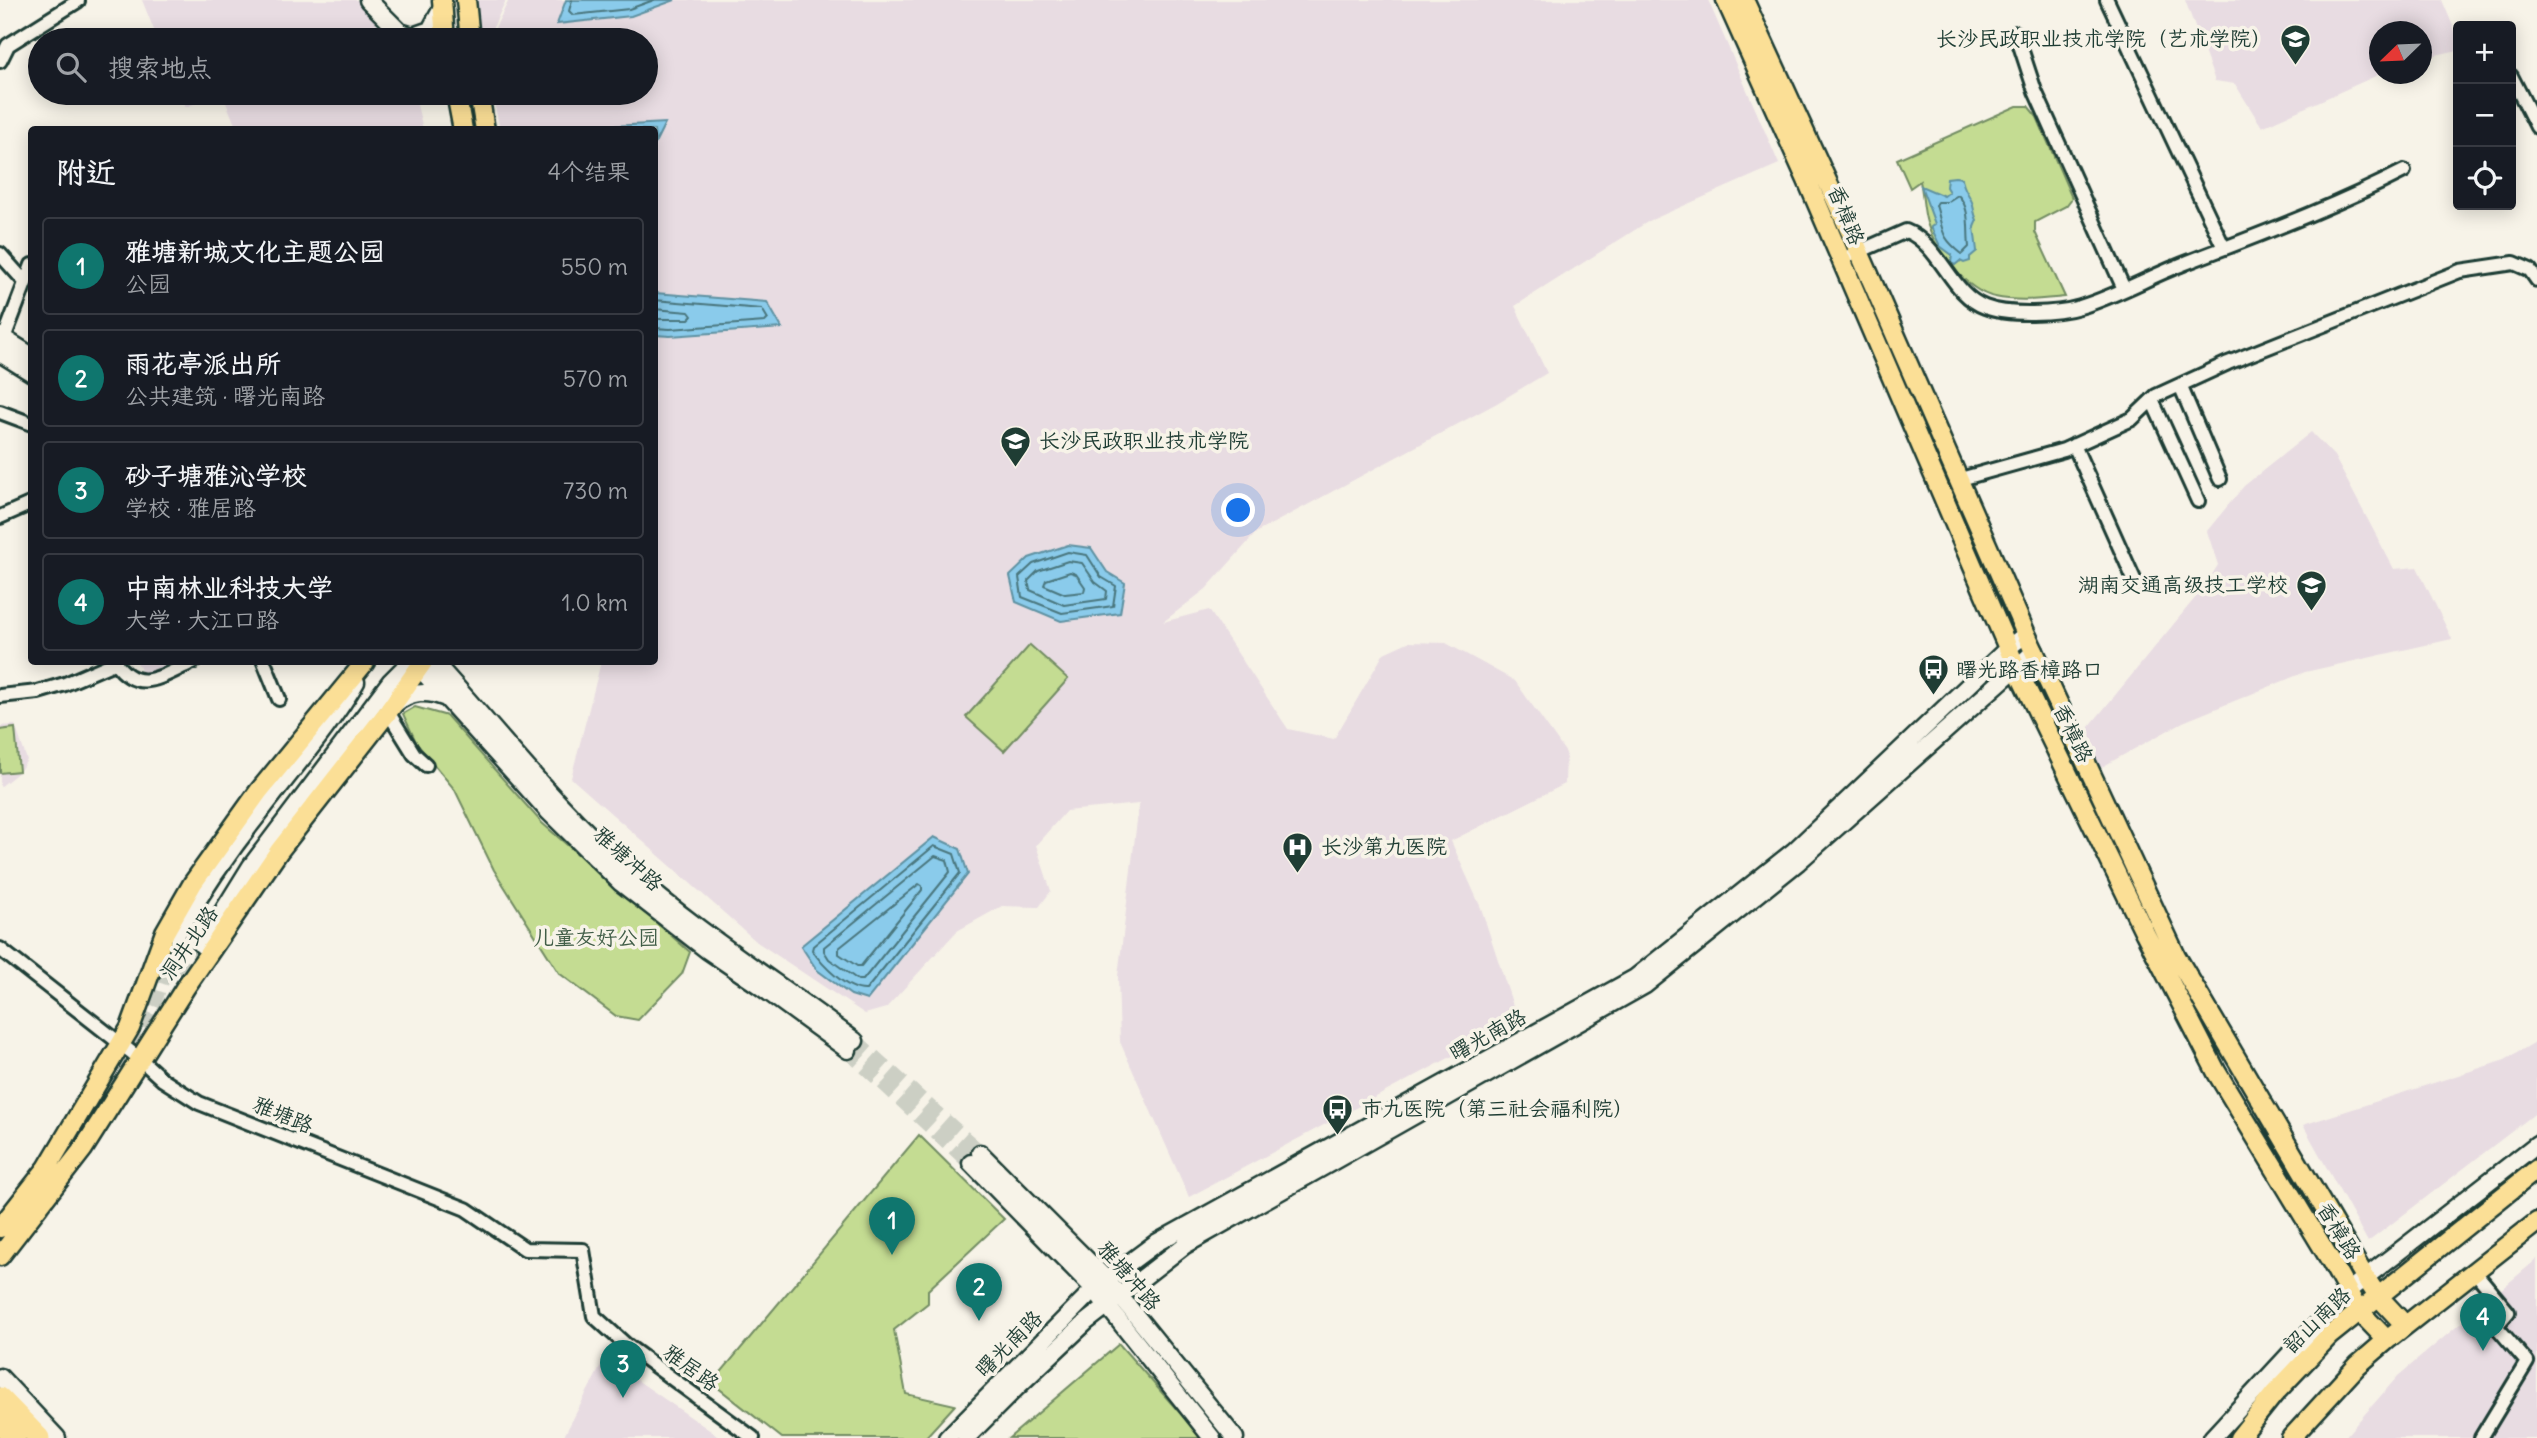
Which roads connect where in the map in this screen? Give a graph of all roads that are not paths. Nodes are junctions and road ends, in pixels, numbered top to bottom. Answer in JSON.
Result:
{"nodes":[{"id":1,"x":359,"y":0,"type":"edge"},
{"id":2,"x":368,"y":0,"type":"edge"},
{"id":3,"x":466,"y":0,"type":"edge"},
{"id":4,"x":1726,"y":0,"type":"edge"},
{"id":5,"x":1744,"y":0,"type":"edge"},
{"id":6,"x":2107,"y":0,"type":"edge"},
{"id":7,"x":78,"y":1,"type":"edge"},
{"id":8,"x":442,"y":4,"type":"edge"},
{"id":9,"x":34,"y":28,"type":"edge"},
{"id":10,"x":388,"y":28,"type":"edge"},
{"id":11,"x":396,"y":28,"type":"edge"},
{"id":12,"x":431,"y":28,"type":"edge"},
{"id":13,"x":444,"y":28,"type":"edge"},
{"id":14,"x":469,"y":28,"type":"edge"},
{"id":15,"x":28,"y":32,"type":"edge"},
{"id":16,"x":2016,"y":33,"type":"dead end"},
{"id":17,"x":0,"y":61,"type":"edge"},
{"id":18,"x":2515,"y":84,"type":"edge"},
{"id":19,"x":454,"y":105,"type":"edge"},
{"id":20,"x":481,"y":105,"type":"edge"},
{"id":21,"x":461,"y":122,"type":"edge"},
{"id":22,"x":484,"y":126,"type":"edge"},
{"id":23,"x":2537,"y":127,"type":"edge"},
{"id":24,"x":2404,"y":171,"type":"dead end"},
{"id":25,"x":2224,"y":248,"type":"junction"},
{"id":26,"x":1858,"y":251,"type":"junction"},
{"id":27,"x":0,"y":254,"type":"edge"},
{"id":28,"x":1840,"y":260,"type":"junction"},
{"id":29,"x":28,"y":275,"type":"edge"},
{"id":30,"x":2537,"y":280,"type":"edge"},
{"id":31,"x":25,"y":282,"type":"junction"},
{"id":32,"x":2124,"y":289,"type":"junction"},
{"id":33,"x":1,"y":344,"type":"edge"},
{"id":34,"x":28,"y":354,"type":"edge"},
{"id":35,"x":28,"y":369,"type":"edge"},
{"id":36,"x":2180,"y":385,"type":"junction"},
{"id":37,"x":2152,"y":400,"type":"junction"},
{"id":38,"x":0,"y":412,"type":"edge"},
{"id":39,"x":28,"y":422,"type":"edge"},
{"id":40,"x":2074,"y":445,"type":"junction"},
{"id":41,"x":1957,"y":480,"type":"junction"},
{"id":42,"x":2220,"y":480,"type":"dead end"},
{"id":43,"x":2198,"y":501,"type":"dead end"},
{"id":44,"x":28,"y":505,"type":"edge"},
{"id":45,"x":0,"y":517,"type":"edge"},
{"id":46,"x":2137,"y":586,"type":"dead end"},
{"id":47,"x":2026,"y":634,"type":"junction"},
{"id":48,"x":2008,"y":648,"type":"junction"},
{"id":49,"x":2035,"y":651,"type":"junction"},
{"id":50,"x":109,"y":665,"type":"edge"},
{"id":51,"x":118,"y":665,"type":"edge"},
{"id":52,"x":186,"y":665,"type":"edge"},
{"id":53,"x":265,"y":665,"type":"edge"},
{"id":54,"x":364,"y":665,"type":"edge"},
{"id":55,"x":364,"y":665,"type":"edge"},
{"id":56,"x":417,"y":665,"type":"edge"},
{"id":57,"x":419,"y":665,"type":"edge"},
{"id":58,"x":422,"y":665,"type":"edge"},
{"id":59,"x":446,"y":665,"type":"edge"},
{"id":60,"x":2017,"y":669,"type":"junction"},
{"id":61,"x":453,"y":694,"type":"junction"},
{"id":62,"x":0,"y":696,"type":"edge"},
{"id":63,"x":279,"y":699,"type":"dead end"},
{"id":64,"x":389,"y":710,"type":"junction"},
{"id":65,"x":426,"y":765,"type":"dead end"},
{"id":66,"x":177,"y":934,"type":"tunnel mouth"},
{"id":67,"x":202,"y":945,"type":"tunnel mouth"},
{"id":68,"x":0,"y":949,"type":"edge"},
{"id":69,"x":120,"y":1045,"type":"junction"},
{"id":70,"x":852,"y":1046,"type":"tunnel mouth"},
{"id":71,"x":140,"y":1059,"type":"junction"},
{"id":72,"x":2537,"y":1144,"type":"edge"},
{"id":73,"x":975,"y":1158,"type":"tunnel mouth"},
{"id":74,"x":2537,"y":1169,"type":"edge"},
{"id":75,"x":2537,"y":1222,"type":"edge"},
{"id":76,"x":0,"y":1228,"type":"edge"},
{"id":77,"x":0,"y":1250,"type":"edge"},
{"id":78,"x":583,"y":1250,"type":"joint"},
{"id":79,"x":0,"y":1256,"type":"edge"},
{"id":80,"x":2474,"y":1271,"type":"junction"},
{"id":81,"x":2365,"y":1277,"type":"junction"},
{"id":82,"x":1101,"y":1284,"type":"junction"},
{"id":83,"x":2348,"y":1291,"type":"junction"},
{"id":84,"x":1121,"y":1295,"type":"junction"},
{"id":85,"x":2377,"y":1295,"type":"junction"},
{"id":86,"x":1107,"y":1305,"type":"junction"},
{"id":87,"x":2358,"y":1310,"type":"junction"},
{"id":88,"x":2405,"y":1325,"type":"junction"},
{"id":89,"x":2387,"y":1340,"type":"junction"},
{"id":90,"x":2532,"y":1365,"type":"edge"},
{"id":91,"x":0,"y":1377,"type":"edge"},
{"id":92,"x":0,"y":1398,"type":"edge"},
{"id":93,"x":0,"y":1423,"type":"edge"},
{"id":94,"x":15,"y":1438,"type":"edge"},
{"id":95,"x":38,"y":1438,"type":"edge"},
{"id":96,"x":57,"y":1438,"type":"edge"},
{"id":97,"x":753,"y":1438,"type":"edge"},
{"id":98,"x":947,"y":1438,"type":"edge"},
{"id":99,"x":966,"y":1438,"type":"edge"},
{"id":100,"x":1212,"y":1438,"type":"edge"},
{"id":101,"x":1235,"y":1438,"type":"edge"},
{"id":102,"x":2212,"y":1438,"type":"edge"},
{"id":103,"x":2239,"y":1438,"type":"edge"},
{"id":104,"x":2291,"y":1438,"type":"edge"},
{"id":105,"x":2481,"y":1438,"type":"edge"}],
"edges":[{"from":1,"to":10,"type":"main road"},
{"from":2,"to":11,"type":"main road"},
{"from":3,"to":14,"type":"main road"},
{"from":4,"to":28,"type":"main road","name":"香樟路"},
{"from":5,"to":26,"type":"main road","name":"香樟路"},
{"from":6,"to":25,"type":"street"},
{"from":7,"to":9,"type":"street"},
{"from":8,"to":12,"type":"main road"},
{"from":8,"to":13,"type":"main road"},
{"from":15,"to":17,"type":"street"},
{"from":16,"to":32,"type":"street"},
{"from":18,"to":23,"type":"street"},
{"from":19,"to":21,"type":"main road"},
{"from":20,"to":22,"type":"main road"},
{"from":24,"to":25,"type":"street"},
{"from":25,"to":32,"type":"street"},
{"from":26,"to":28,"type":"street"},
{"from":26,"to":32,"type":"street"},
{"from":26,"to":41,"type":"main road","name":"香樟路"},
{"from":27,"to":31,"type":"street"},
{"from":28,"to":48,"type":"main road","name":"香樟路"},
{"from":29,"to":31,"type":"street"},
{"from":30,"to":36,"type":"street"},
{"from":31,"to":33,"type":"street"},
{"from":33,"to":34,"type":"main road"},
{"from":33,"to":35,"type":"main road"},
{"from":36,"to":37,"type":"street"},
{"from":36,"to":42,"type":"street"},
{"from":37,"to":40,"type":"street"},
{"from":37,"to":43,"type":"street"},
{"from":38,"to":39,"type":"street"},
{"from":40,"to":41,"type":"street"},
{"from":40,"to":46,"type":"street"},
{"from":41,"to":47,"type":"main road","name":"香樟路"},
{"from":44,"to":45,"type":"street"},
{"from":47,"to":48,"type":"main road","name":"曙光南路"},
{"from":47,"to":49,"type":"main road","name":"香樟路"},
{"from":48,"to":60,"type":"main road","name":"香樟路"},
{"from":48,"to":82,"type":"main road","name":"曙光南路"},
{"from":49,"to":60,"type":"main road","name":"曙光南路"},
{"from":49,"to":81,"type":"main road","name":"香樟路"},
{"from":50,"to":62,"type":"street"},
{"from":51,"to":52,"type":"street"},
{"from":53,"to":63,"type":"street"},
{"from":54,"to":66,"type":"main road"},
{"from":55,"to":69,"type":"main road","name":"洞井北路"},
{"from":56,"to":67,"type":"main road"},
{"from":57,"to":64,"type":"main road","name":"洞井北路"},
{"from":58,"to":61,"type":"main road","name":"雅塘冲路"},
{"from":59,"to":61,"type":"main road"},
{"from":60,"to":83,"type":"main road","name":"香樟路"},
{"from":60,"to":84,"type":"main road","name":"曙光南路"},
{"from":61,"to":64,"type":"main road"},
{"from":61,"to":70,"type":"main road","name":"雅塘冲路"},
{"from":64,"to":65,"type":"street"},
{"from":64,"to":71,"type":"main road","name":"洞井北路"},
{"from":68,"to":69,"type":"street","name":"雅塘路"},
{"from":69,"to":71,"type":"street","name":"雅塘路"},
{"from":69,"to":76,"type":"main road","name":"洞井北路"},
{"from":71,"to":78,"type":"street","name":"雅塘路"},
{"from":71,"to":79,"type":"main road","name":"洞井北路"},
{"from":72,"to":81,"type":"main road"},
{"from":73,"to":82,"type":"main road","name":"雅塘冲路"},
{"from":74,"to":85,"type":"main road","name":"韶山南路"},
{"from":75,"to":80,"type":"main road"},
{"from":76,"to":77,"type":"main road"},
{"from":78,"to":97,"type":"street","name":"雅居路"},
{"from":80,"to":88,"type":"main road"},
{"from":80,"to":90,"type":"street"},
{"from":81,"to":83,"type":"main road"},
{"from":81,"to":85,"type":"main road","name":"香樟路"},
{"from":82,"to":84,"type":"main road","name":"雅塘冲路"},
{"from":82,"to":86,"type":"main road","name":"雅塘冲路"},
{"from":82,"to":98,"type":"main road","name":"曙光南路"},
{"from":83,"to":87,"type":"main road","name":"香樟路"},
{"from":83,"to":102,"type":"main road"},
{"from":84,"to":86,"type":"main road","name":"曙光南路"},
{"from":84,"to":101,"type":"main road","name":"雅塘冲路"},
{"from":85,"to":87,"type":"main road","name":"韶山南路"},
{"from":85,"to":88,"type":"main road","name":"香樟路"},
{"from":86,"to":99,"type":"main road","name":"曙光南路"},
{"from":86,"to":100,"type":"main road","name":"雅塘冲路"},
{"from":87,"to":89,"type":"main road","name":"香樟路"},
{"from":87,"to":103,"type":"main road","name":"韶山南路"},
{"from":88,"to":89,"type":"main road"},
{"from":89,"to":104,"type":"main road"},
{"from":90,"to":105,"type":"street"},
{"from":91,"to":96,"type":"main road"},
{"from":92,"to":95,"type":"highway"},
{"from":93,"to":94,"type":"highway"}]}
